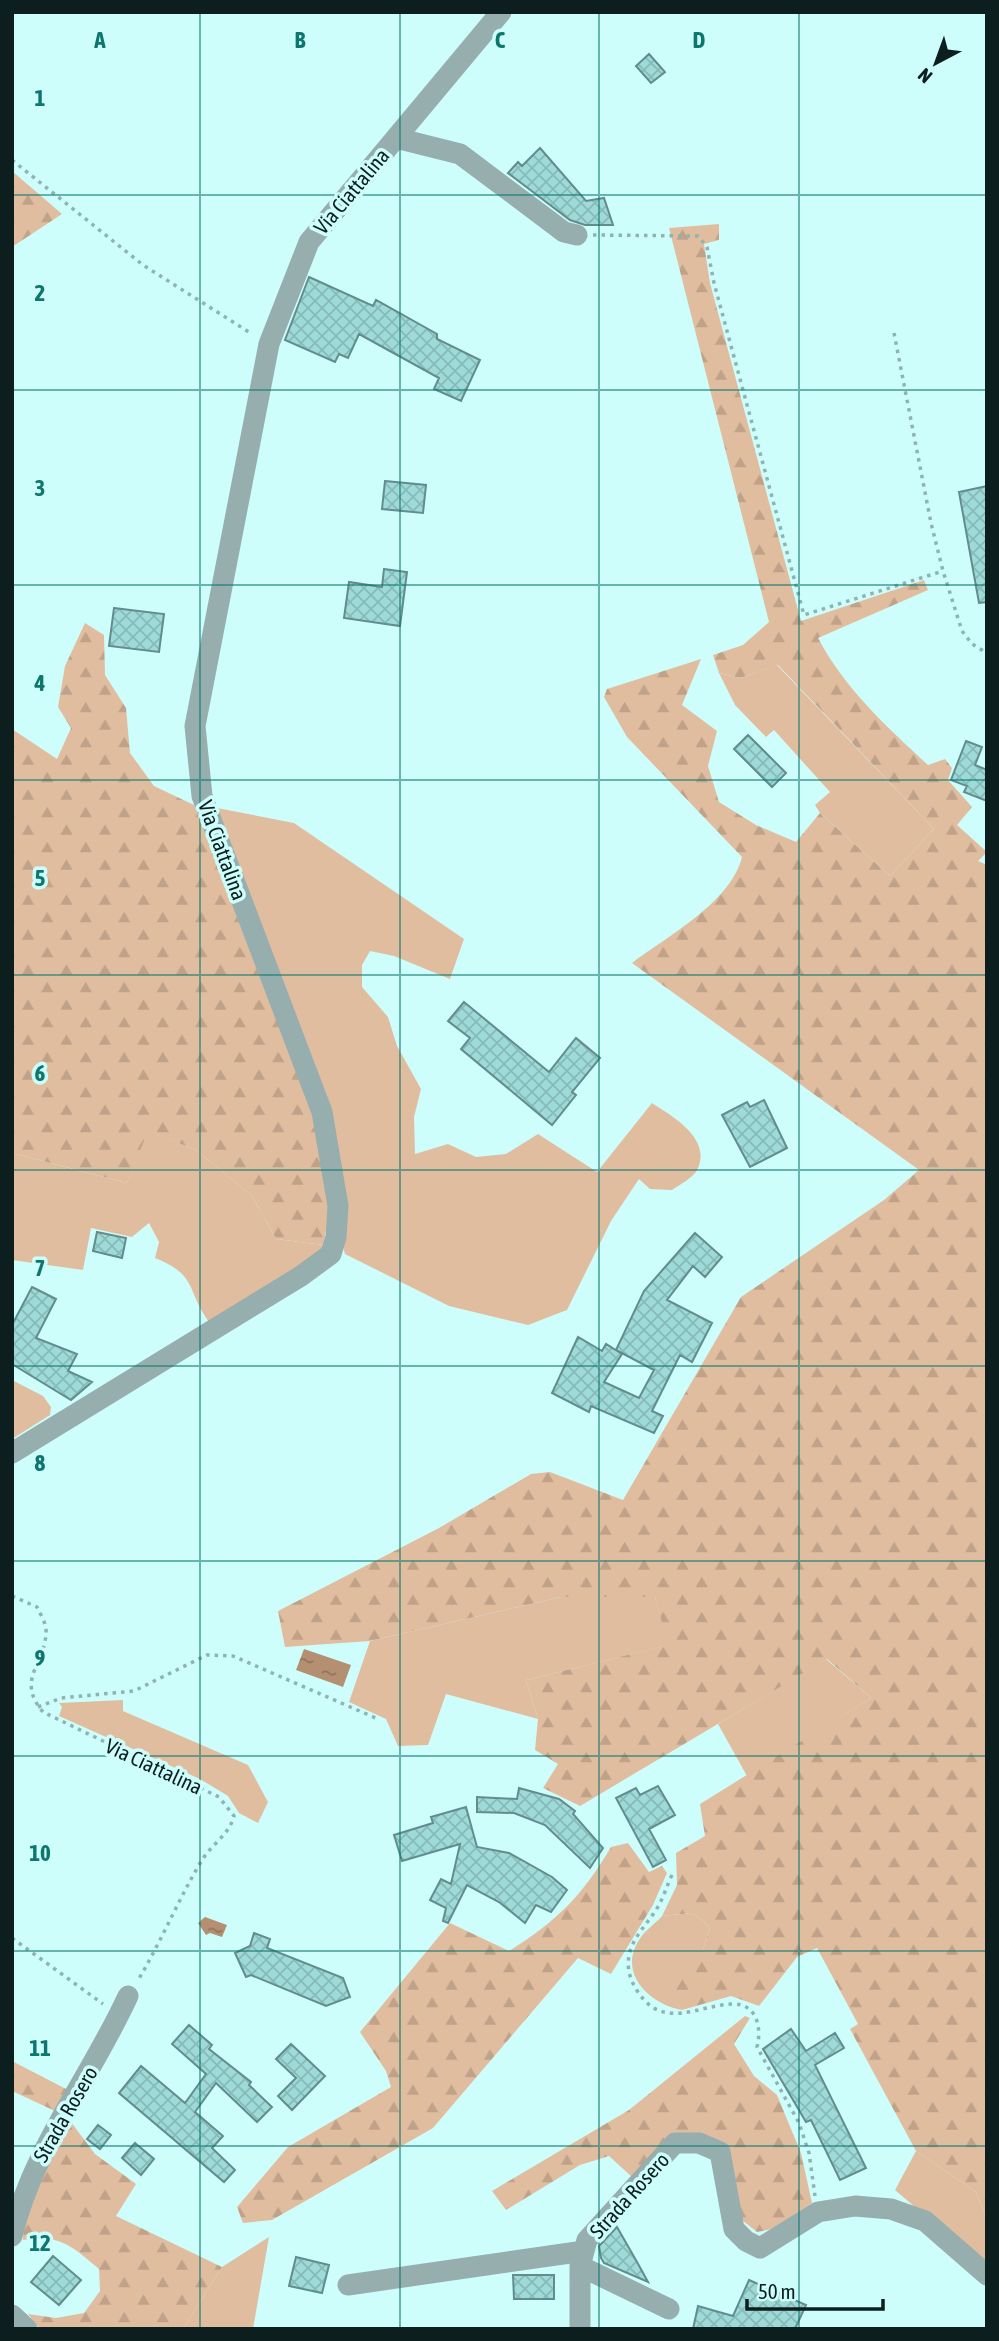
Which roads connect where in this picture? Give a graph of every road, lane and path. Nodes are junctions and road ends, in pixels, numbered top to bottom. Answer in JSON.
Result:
{"nodes":[{"id":1,"x":501,"y":12,"type":"edge"},
{"id":2,"x":396,"y":138,"type":"junction"},
{"id":3,"x":12,"y":160,"type":"edge"},
{"id":4,"x":578,"y":235,"type":"joint"},
{"id":5,"x":894,"y":333,"type":"dead end"},
{"id":6,"x":269,"y":344,"type":"junction"},
{"id":7,"x":943,"y":571,"type":"junction"},
{"id":8,"x":987,"y":653,"type":"edge"},
{"id":9,"x":12,"y":1453,"type":"edge"},
{"id":10,"x":12,"y":1596,"type":"edge"},
{"id":11,"x":38,"y":1707,"type":"junction"},
{"id":12,"x":378,"y":1719,"type":"dead end"},
{"id":13,"x":671,"y":1875,"type":"dead end"},
{"id":14,"x":12,"y":1938,"type":"edge"},
{"id":15,"x":128,"y":1996,"type":"joint"},
{"id":16,"x":119,"y":2016,"type":"junction"},
{"id":17,"x":818,"y":2211,"type":"junction"},
{"id":18,"x":12,"y":2236,"type":"edge"},
{"id":19,"x":582,"y":2258,"type":"junction"},
{"id":20,"x":987,"y":2274,"type":"edge"},
{"id":21,"x":348,"y":2285,"type":"dead end"},
{"id":22,"x":669,"y":2309,"type":"dead end"},
{"id":23,"x":12,"y":2315,"type":"edge"},
{"id":24,"x":583,"y":2323,"type":"edge"},
{"id":25,"x":27,"y":2329,"type":"edge"}],
"edges":[{"from":1,"to":2,"type":"street","name":"Via Ciattalina"},
{"from":2,"to":4,"type":"street"},
{"from":2,"to":6,"type":"street","name":"Via Ciattalina"},
{"from":3,"to":6,"type":"path"},
{"from":4,"to":7,"type":"path"},
{"from":5,"to":7,"type":"path"},
{"from":6,"to":9,"type":"street","name":"Via Ciattalina"},
{"from":7,"to":8,"type":"path"},
{"from":10,"to":11,"type":"path"},
{"from":11,"to":12,"type":"path"},
{"from":11,"to":15,"type":"path","name":"Via Ciattalina"},
{"from":13,"to":17,"type":"path"},
{"from":14,"to":16,"type":"path"},
{"from":15,"to":16,"type":"street","name":"Strada Rosero"},
{"from":16,"to":18,"type":"street","name":"Strada Rosero"},
{"from":17,"to":19,"type":"street","name":"Strada Rosero"},
{"from":17,"to":20,"type":"street","name":"Strada Rosero"},
{"from":19,"to":21,"type":"street"},
{"from":19,"to":22,"type":"street"},
{"from":19,"to":24,"type":"street"},
{"from":23,"to":25,"type":"street"}]}
